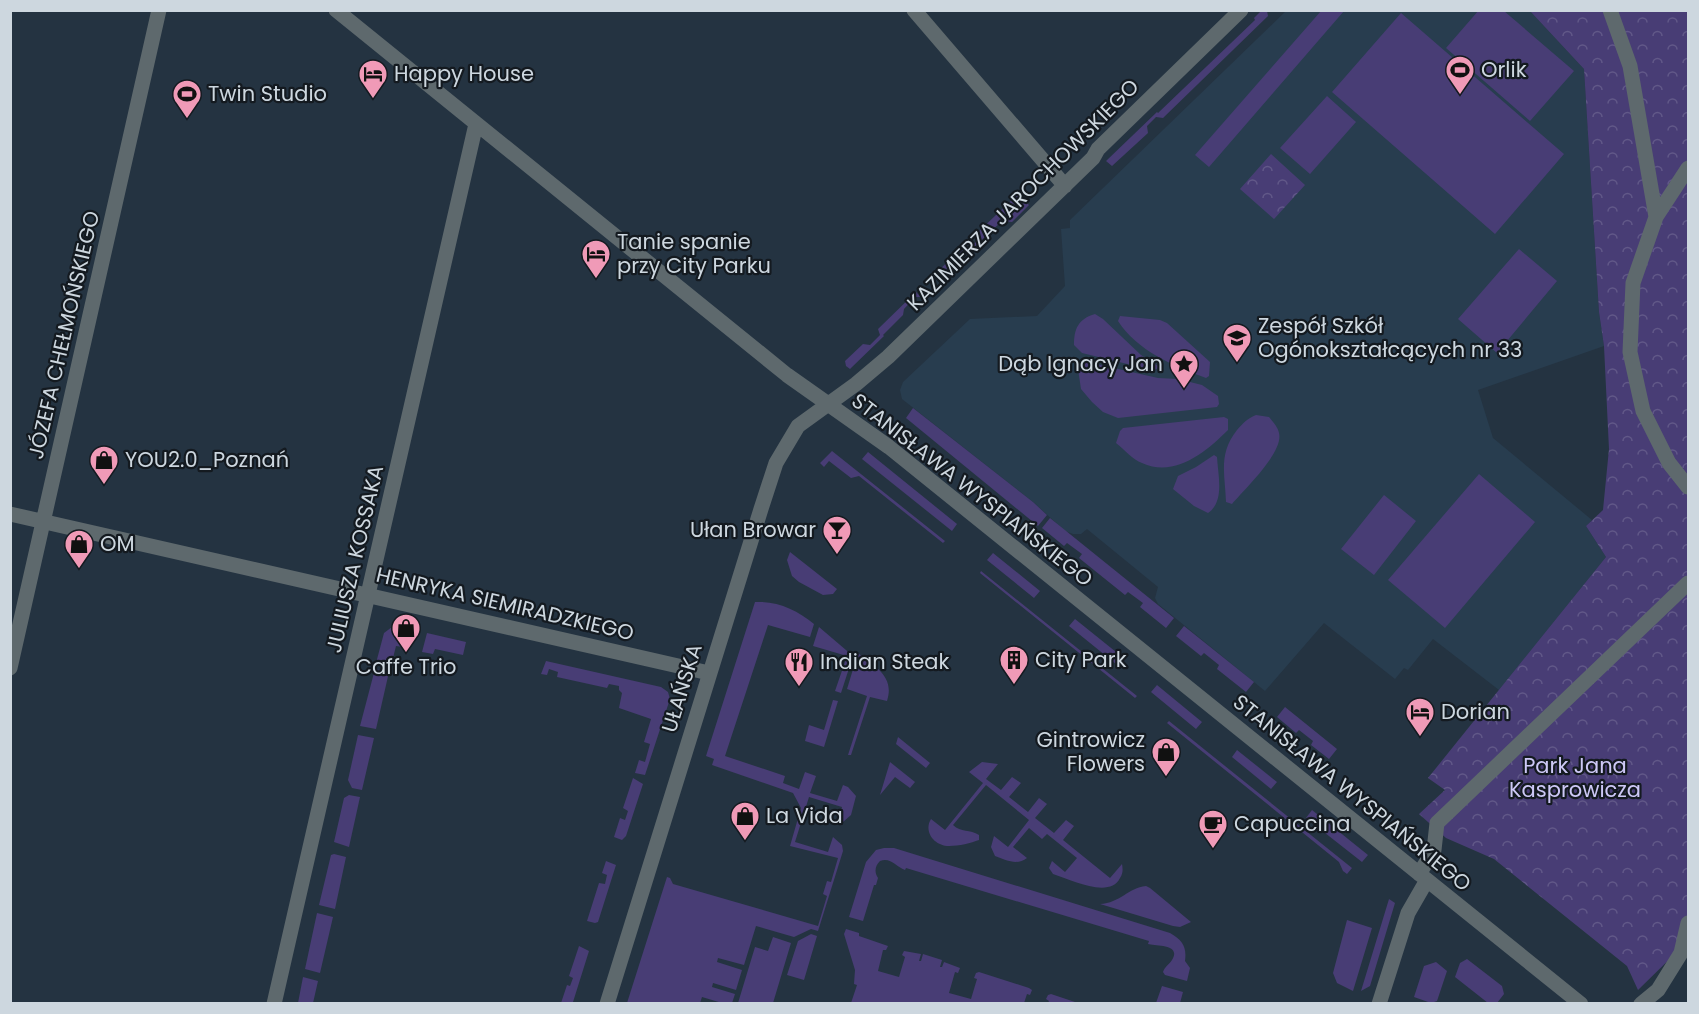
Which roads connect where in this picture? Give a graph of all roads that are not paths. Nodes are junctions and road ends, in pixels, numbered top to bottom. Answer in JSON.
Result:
{"nodes":[{"id":1,"x":159,"y":10,"type":"edge"},
{"id":2,"x":914,"y":10,"type":"edge"},
{"id":3,"x":1241,"y":10,"type":"edge"},
{"id":4,"x":1610,"y":10,"type":"edge"},
{"id":5,"x":342,"y":12,"type":"edge"},
{"id":6,"x":476,"y":124,"type":"junction"},
{"id":7,"x":1689,"y":168,"type":"edge"},
{"id":8,"x":1065,"y":186,"type":"junction"},
{"id":9,"x":1656,"y":217,"type":"junction"},
{"id":10,"x":828,"y":404,"type":"junction"},
{"id":11,"x":1689,"y":488,"type":"edge"},
{"id":12,"x":10,"y":514,"type":"edge"},
{"id":13,"x":43,"y":522,"type":"junction"},
{"id":14,"x":1689,"y":583,"type":"edge"},
{"id":15,"x":369,"y":594,"type":"junction"},
{"id":16,"x":10,"y":668,"type":"edge"},
{"id":17,"x":709,"y":673,"type":"junction"},
{"id":18,"x":1423,"y":877,"type":"junction"},
{"id":19,"x":1689,"y":922,"type":"edge"},
{"id":20,"x":274,"y":1004,"type":"edge"},
{"id":21,"x":607,"y":1004,"type":"edge"},
{"id":22,"x":1379,"y":1004,"type":"edge"},
{"id":23,"x":1581,"y":1004,"type":"edge"},
{"id":24,"x":1641,"y":1004,"type":"edge"}],
"edges":[{"from":1,"to":13,"type":"street","name":"JÓZEFA CHEŁMOŃSKIEGO"},
{"from":2,"to":8,"type":"street"},
{"from":3,"to":8,"type":"street","name":"KAZIMIERZA JAROCHOWSKIEGO"},
{"from":4,"to":9,"type":"street"},
{"from":5,"to":6,"type":"street","name":"STANISŁAWA WYSPIAŃSKIEGO"},
{"from":6,"to":10,"type":"street","name":"STANISŁAWA WYSPIAŃSKIEGO"},
{"from":6,"to":15,"type":"street","name":"JULIUSZA KOSSAKA"},
{"from":7,"to":9,"type":"street"},
{"from":8,"to":10,"type":"street","name":"KAZIMIERZA JAROCHOWSKIEGO"},
{"from":9,"to":11,"type":"street"},
{"from":10,"to":17,"type":"street","name":"UŁAŃSKA"},
{"from":10,"to":18,"type":"street","name":"STANISŁAWA WYSPIAŃSKIEGO"},
{"from":12,"to":13,"type":"street","name":"HENRYKA SIEMIRADZKIEGO"},
{"from":13,"to":15,"type":"street","name":"HENRYKA SIEMIRADZKIEGO"},
{"from":13,"to":16,"type":"street","name":"JÓZEFA CHEŁMOŃSKIEGO"},
{"from":14,"to":18,"type":"street"},
{"from":15,"to":17,"type":"street","name":"HENRYKA SIEMIRADZKIEGO"},
{"from":15,"to":20,"type":"street","name":"JULIUSZA KOSSAKA"},
{"from":17,"to":21,"type":"street","name":"UŁAŃSKA"},
{"from":18,"to":22,"type":"street"},
{"from":18,"to":23,"type":"street","name":"STANISŁAWA WYSPIAŃSKIEGO"},
{"from":19,"to":24,"type":"street"}]}
